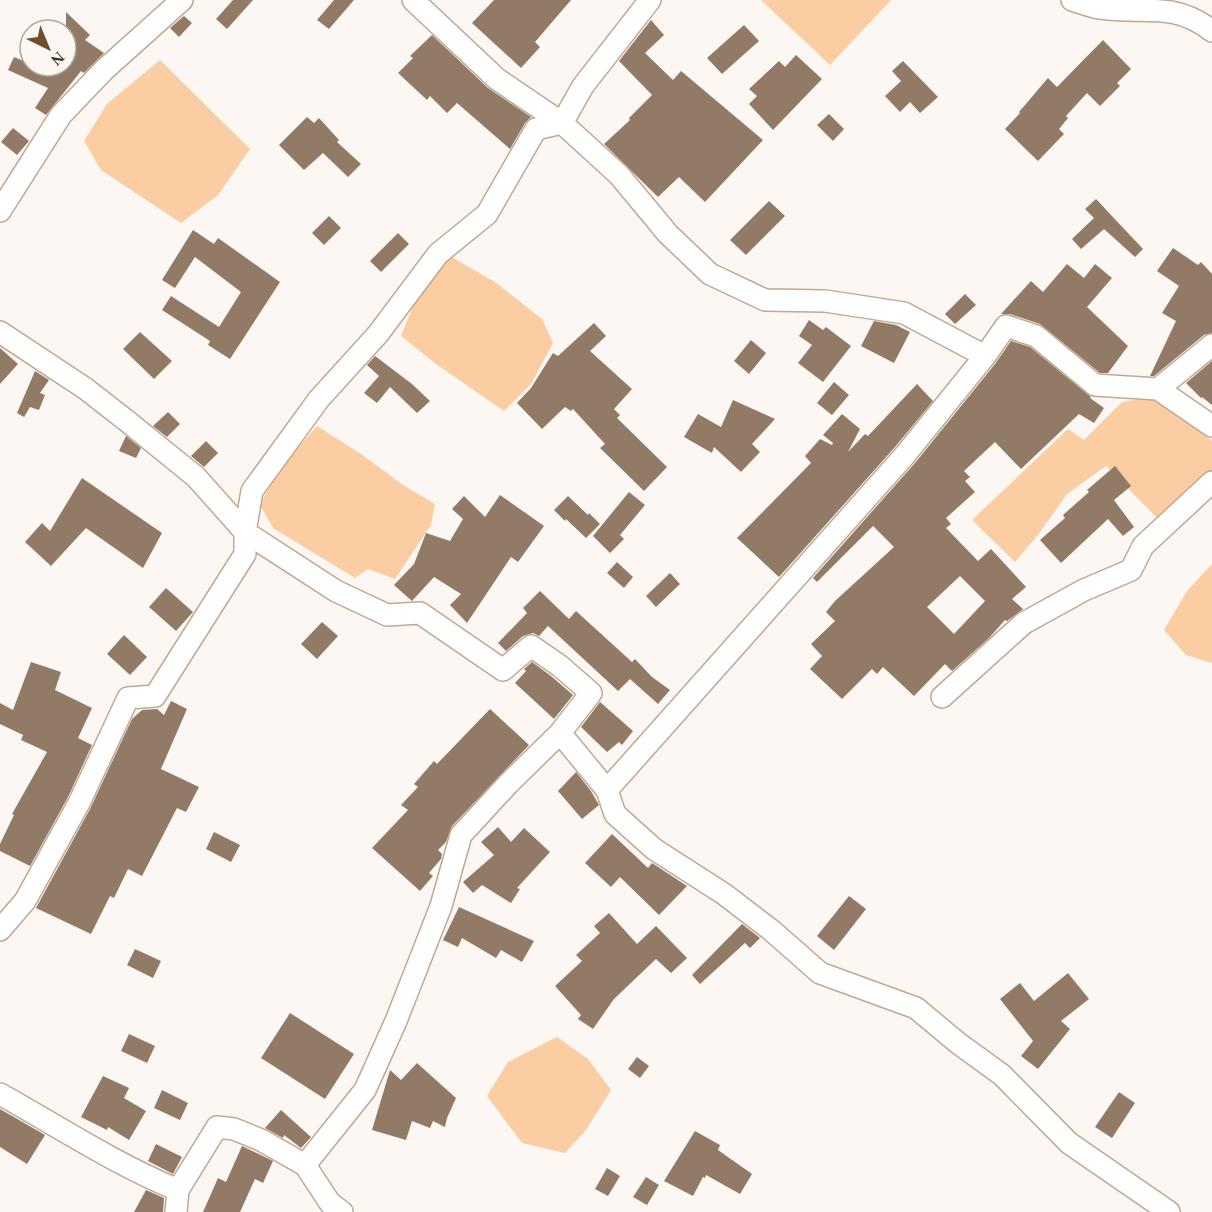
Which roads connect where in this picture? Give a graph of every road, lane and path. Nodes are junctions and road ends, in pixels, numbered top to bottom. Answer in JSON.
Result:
{"nodes":[{"id":1,"x":182,"y":0,"type":"edge"},
{"id":2,"x":413,"y":0,"type":"edge"},
{"id":3,"x":650,"y":0,"type":"edge"},
{"id":4,"x":1072,"y":0,"type":"edge"},
{"id":5,"x":1212,"y":30,"type":"edge"},
{"id":6,"x":562,"y":123,"type":"junction"},
{"id":7,"x":0,"y":211,"type":"edge"},
{"id":8,"x":0,"y":332,"type":"edge"},
{"id":9,"x":1212,"y":345,"type":"edge"},
{"id":10,"x":985,"y":356,"type":"junction"},
{"id":11,"x":1158,"y":389,"type":"junction"},
{"id":12,"x":1212,"y":426,"type":"edge"},
{"id":13,"x":1212,"y":482,"type":"edge"},
{"id":14,"x":245,"y":532,"type":"junction"},
{"id":15,"x":942,"y":697,"type":"dead end"},
{"id":16,"x":560,"y":733,"type":"junction"},
{"id":17,"x":607,"y":790,"type":"junction"},
{"id":18,"x":0,"y":930,"type":"edge"},
{"id":19,"x":0,"y":1094,"type":"edge"},
{"id":20,"x":305,"y":1165,"type":"junction"},
{"id":21,"x":178,"y":1190,"type":"junction"},
{"id":22,"x":176,"y":1212,"type":"edge"},
{"id":23,"x":342,"y":1212,"type":"edge"},
{"id":24,"x":1169,"y":1212,"type":"edge"}],
"edges":[{"from":1,"to":7,"type":"street"},
{"from":2,"to":6,"type":"street"},
{"from":3,"to":6,"type":"street"},
{"from":4,"to":5,"type":"street"},
{"from":6,"to":10,"type":"street"},
{"from":6,"to":14,"type":"street"},
{"from":8,"to":14,"type":"street"},
{"from":9,"to":11,"type":"street"},
{"from":10,"to":11,"type":"street"},
{"from":10,"to":17,"type":"street"},
{"from":11,"to":12,"type":"street"},
{"from":13,"to":15,"type":"street"},
{"from":14,"to":16,"type":"street"},
{"from":14,"to":18,"type":"street"},
{"from":16,"to":17,"type":"street"},
{"from":16,"to":20,"type":"street"},
{"from":17,"to":24,"type":"street"},
{"from":19,"to":21,"type":"street"},
{"from":20,"to":21,"type":"street"},
{"from":20,"to":23,"type":"street"},
{"from":21,"to":22,"type":"street"}]}
